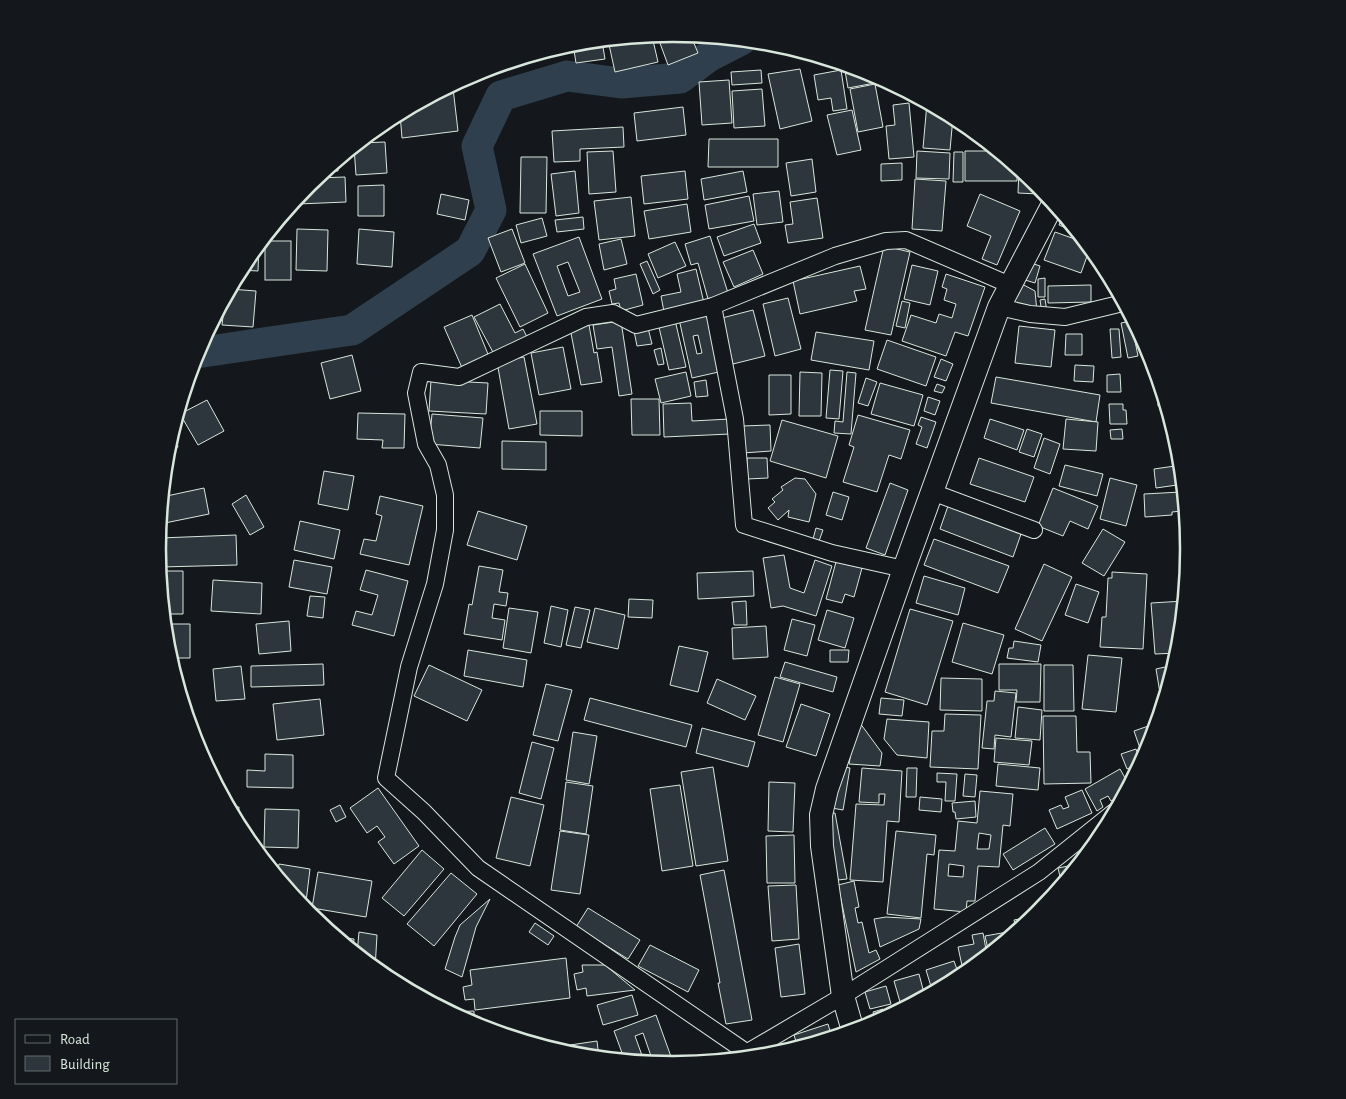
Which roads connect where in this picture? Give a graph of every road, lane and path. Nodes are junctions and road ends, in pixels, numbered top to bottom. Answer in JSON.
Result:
{"nodes":[{"id":1,"x":1050,"y":210,"type":"edge"},
{"id":2,"x":1010,"y":285,"type":"junction"},
{"id":3,"x":1117,"y":305,"type":"edge"},
{"id":4,"x":713,"y":306,"type":"junction"},
{"id":5,"x":999,"y":307,"type":"junction"},
{"id":6,"x":932,"y":492,"type":"junction"},
{"id":7,"x":1034,"y":530,"type":"dead end"},
{"id":8,"x":904,"y":569,"type":"junction"},
{"id":9,"x":1099,"y":824,"type":"edge"},
{"id":10,"x":843,"y":996,"type":"junction"},
{"id":11,"x":851,"y":1024,"type":"edge"},
{"id":12,"x":751,"y":1050,"type":"edge"},
{"id":13,"x":736,"y":1052,"type":"edge"}],
"edges":[{"from":1,"to":2,"type":"street"},
{"from":2,"to":4,"type":"street"},
{"from":2,"to":5,"type":"street"},
{"from":3,"to":5,"type":"street"},
{"from":4,"to":8,"type":"street"},
{"from":4,"to":13,"type":"street"},
{"from":5,"to":6,"type":"street"},
{"from":6,"to":7,"type":"street"},
{"from":6,"to":8,"type":"street"},
{"from":8,"to":10,"type":"street"},
{"from":9,"to":10,"type":"street"},
{"from":10,"to":11,"type":"street"},
{"from":10,"to":12,"type":"street"}]}
